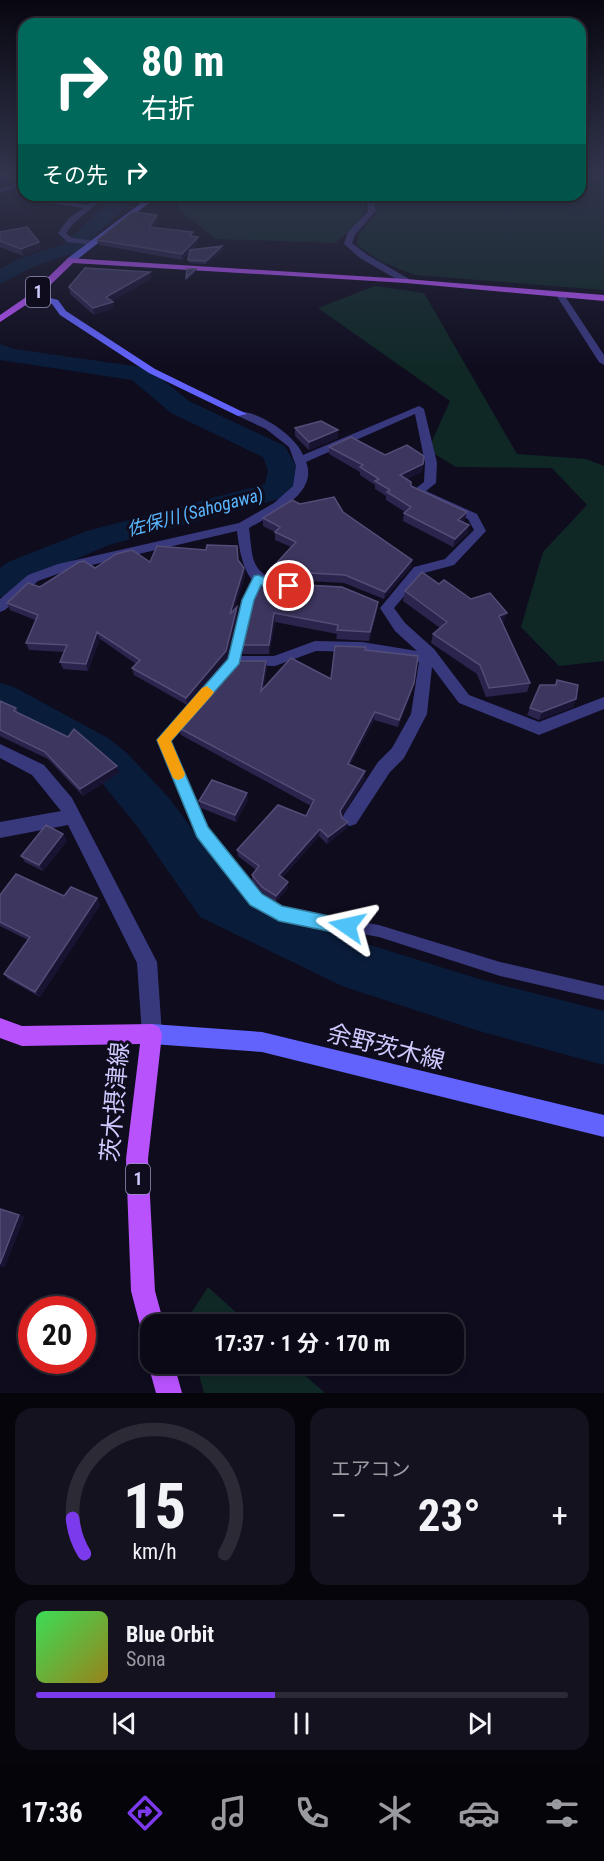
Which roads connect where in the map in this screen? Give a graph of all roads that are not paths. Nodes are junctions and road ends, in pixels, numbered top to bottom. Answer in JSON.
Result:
{"nodes":[{"id":1,"x":68,"y":238,"type":"edge"},
{"id":2,"x":100,"y":238,"type":"edge"},
{"id":3,"x":350,"y":238,"type":"edge"},
{"id":4,"x":93,"y":243,"type":"junction"},
{"id":5,"x":71,"y":260,"type":"junction"},
{"id":6,"x":406,"y":281,"type":"junction"},
{"id":7,"x":35,"y":295,"type":"junction"},
{"id":8,"x":560,"y":295,"type":"junction"},
{"id":9,"x":604,"y":298,"type":"edge"},
{"id":10,"x":0,"y":319,"type":"edge"},
{"id":11,"x":604,"y":362,"type":"edge"},
{"id":12,"x":242,"y":414,"type":"joint"},
{"id":13,"x":300,"y":460,"type":"junction"},
{"id":14,"x":243,"y":526,"type":"junction"},
{"id":15,"x":258,"y":579,"type":"junction"},
{"id":16,"x":292,"y":586,"type":"edge"},
{"id":17,"x":0,"y":607,"type":"edge"},
{"id":18,"x":429,"y":655,"type":"junction"},
{"id":19,"x":234,"y":661,"type":"junction"},
{"id":20,"x":604,"y":703,"type":"edge"},
{"id":21,"x":0,"y":751,"type":"edge"},
{"id":22,"x":72,"y":817,"type":"junction"},
{"id":23,"x":350,"y":819,"type":"dead end"},
{"id":24,"x":0,"y":830,"type":"edge"},
{"id":25,"x":604,"y":993,"type":"edge"},
{"id":26,"x":0,"y":1028,"type":"edge"},
{"id":27,"x":152,"y":1034,"type":"junction"},
{"id":28,"x":604,"y":1126,"type":"edge"},
{"id":29,"x":149,"y":1314,"type":"edge"},
{"id":30,"x":163,"y":1374,"type":"edge"},
{"id":31,"x":168,"y":1393,"type":"edge"}],
"edges":[{"from":1,"to":4,"type":"street"},
{"from":2,"to":4,"type":"main road"},
{"from":3,"to":6,"type":"street"},
{"from":4,"to":5,"type":"main road"},
{"from":5,"to":6,"type":"main road","number":"1"},
{"from":5,"to":7,"type":"main road","number":"1"},
{"from":6,"to":8,"type":"main road","number":"1"},
{"from":7,"to":10,"type":"main road","number":"1"},
{"from":7,"to":12,"type":"main road"},
{"from":8,"to":9,"type":"main road","number":"1"},
{"from":8,"to":11,"type":"street"},
{"from":12,"to":13,"type":"street"},
{"from":13,"to":14,"type":"street"},
{"from":13,"to":18,"type":"street"},
{"from":14,"to":15,"type":"street"},
{"from":14,"to":17,"type":"street"},
{"from":15,"to":16,"type":"street"},
{"from":15,"to":19,"type":"lane"},
{"from":18,"to":19,"type":"street"},
{"from":18,"to":20,"type":"street"},
{"from":18,"to":23,"type":"street"},
{"from":19,"to":25,"type":"lane"},
{"from":21,"to":22,"type":"street"},
{"from":22,"to":24,"type":"street"},
{"from":22,"to":27,"type":"street"},
{"from":26,"to":27,"type":"main road","name":"茨木摂津線"},
{"from":27,"to":28,"type":"main road","name":"余野茨木線"},
{"from":27,"to":29,"type":"main road","name":"茨木摂津線","number":"1"},
{"from":30,"to":31,"type":"main road"}]}
